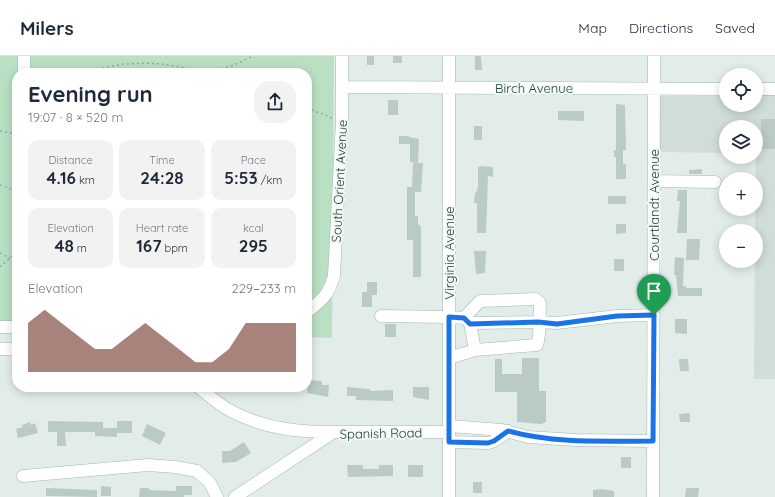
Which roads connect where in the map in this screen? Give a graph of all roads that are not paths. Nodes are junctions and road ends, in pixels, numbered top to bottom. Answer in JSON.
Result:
{"nodes":[{"id":1,"x":24,"y":56,"type":"edge"},
{"id":2,"x":342,"y":56,"type":"edge"},
{"id":3,"x":449,"y":56,"type":"edge"},
{"id":4,"x":654,"y":56,"type":"edge"},
{"id":5,"x":24,"y":68,"type":"edge"},
{"id":6,"x":342,"y":87,"type":"junction"},
{"id":7,"x":449,"y":88,"type":"junction"},
{"id":8,"x":654,"y":89,"type":"junction"},
{"id":9,"x":719,"y":89,"type":"edge"},
{"id":10,"x":763,"y":89,"type":"edge"},
{"id":11,"x":775,"y":89,"type":"edge"},
{"id":12,"x":654,"y":181,"type":"junction"},
{"id":13,"x":715,"y":182,"type":"dead end"},
{"id":14,"x":312,"y":308,"type":"edge"},
{"id":15,"x":654,"y":315,"type":"junction"},
{"id":16,"x":381,"y":316,"type":"dead end"},
{"id":17,"x":449,"y":317,"type":"junction"},
{"id":18,"x":467,"y":321,"type":"junction"},
{"id":19,"x":538,"y":322,"type":"junction"},
{"id":20,"x":0,"y":327,"type":"edge"},
{"id":21,"x":12,"y":327,"type":"edge"},
{"id":22,"x":0,"y":349,"type":"edge"},
{"id":23,"x":12,"y":349,"type":"edge"},
{"id":24,"x":475,"y":350,"type":"junction"},
{"id":25,"x":449,"y":358,"type":"junction"},
{"id":26,"x":205,"y":392,"type":"edge"},
{"id":27,"x":334,"y":432,"type":"junction"},
{"id":28,"x":449,"y":434,"type":"junction"},
{"id":29,"x":653,"y":441,"type":"junction"},
{"id":30,"x":23,"y":476,"type":"dead end"},
{"id":31,"x":217,"y":497,"type":"edge"},
{"id":32,"x":235,"y":497,"type":"edge"},
{"id":33,"x":449,"y":497,"type":"edge"},
{"id":34,"x":653,"y":497,"type":"edge"}],
"edges":[{"from":1,"to":5,"type":"street"},
{"from":2,"to":6,"type":"street","name":"South Orient Avenue"},
{"from":3,"to":7,"type":"street","name":"Virginia Avenue"},
{"from":4,"to":8,"type":"street","name":"Courtlandt Avenue"},
{"from":6,"to":7,"type":"street","name":"Birch Avenue"},
{"from":6,"to":14,"type":"street","name":"South Orient Avenue"},
{"from":7,"to":8,"type":"street","name":"Birch Avenue"},
{"from":7,"to":17,"type":"street","name":"Virginia Avenue"},
{"from":8,"to":9,"type":"street","name":"Birch Avenue"},
{"from":8,"to":12,"type":"street","name":"Courtlandt Avenue"},
{"from":10,"to":11,"type":"street"},
{"from":12,"to":13,"type":"street"},
{"from":12,"to":15,"type":"street","name":"Courtlandt Avenue"},
{"from":15,"to":19,"type":"street"},
{"from":15,"to":29,"type":"street","name":"Courtlandt Avenue"},
{"from":16,"to":17,"type":"street"},
{"from":17,"to":18,"type":"street"},
{"from":17,"to":25,"type":"street","name":"Virginia Avenue"},
{"from":18,"to":19,"type":"street"},
{"from":18,"to":19,"type":"street"},
{"from":18,"to":24,"type":"street"},
{"from":19,"to":24,"type":"street"},
{"from":20,"to":21,"type":"street"},
{"from":22,"to":23,"type":"street"},
{"from":24,"to":25,"type":"street"},
{"from":25,"to":28,"type":"street","name":"Virginia Avenue"},
{"from":26,"to":27,"type":"street"},
{"from":27,"to":28,"type":"street","name":"Spanish Road"},
{"from":27,"to":32,"type":"street","name":"Spanish Road"},
{"from":28,"to":29,"type":"street","name":"Spanish Road"},
{"from":28,"to":33,"type":"street","name":"Virginia Avenue"},
{"from":29,"to":34,"type":"street","name":"Courtlandt Avenue"},
{"from":30,"to":31,"type":"street"}]}
